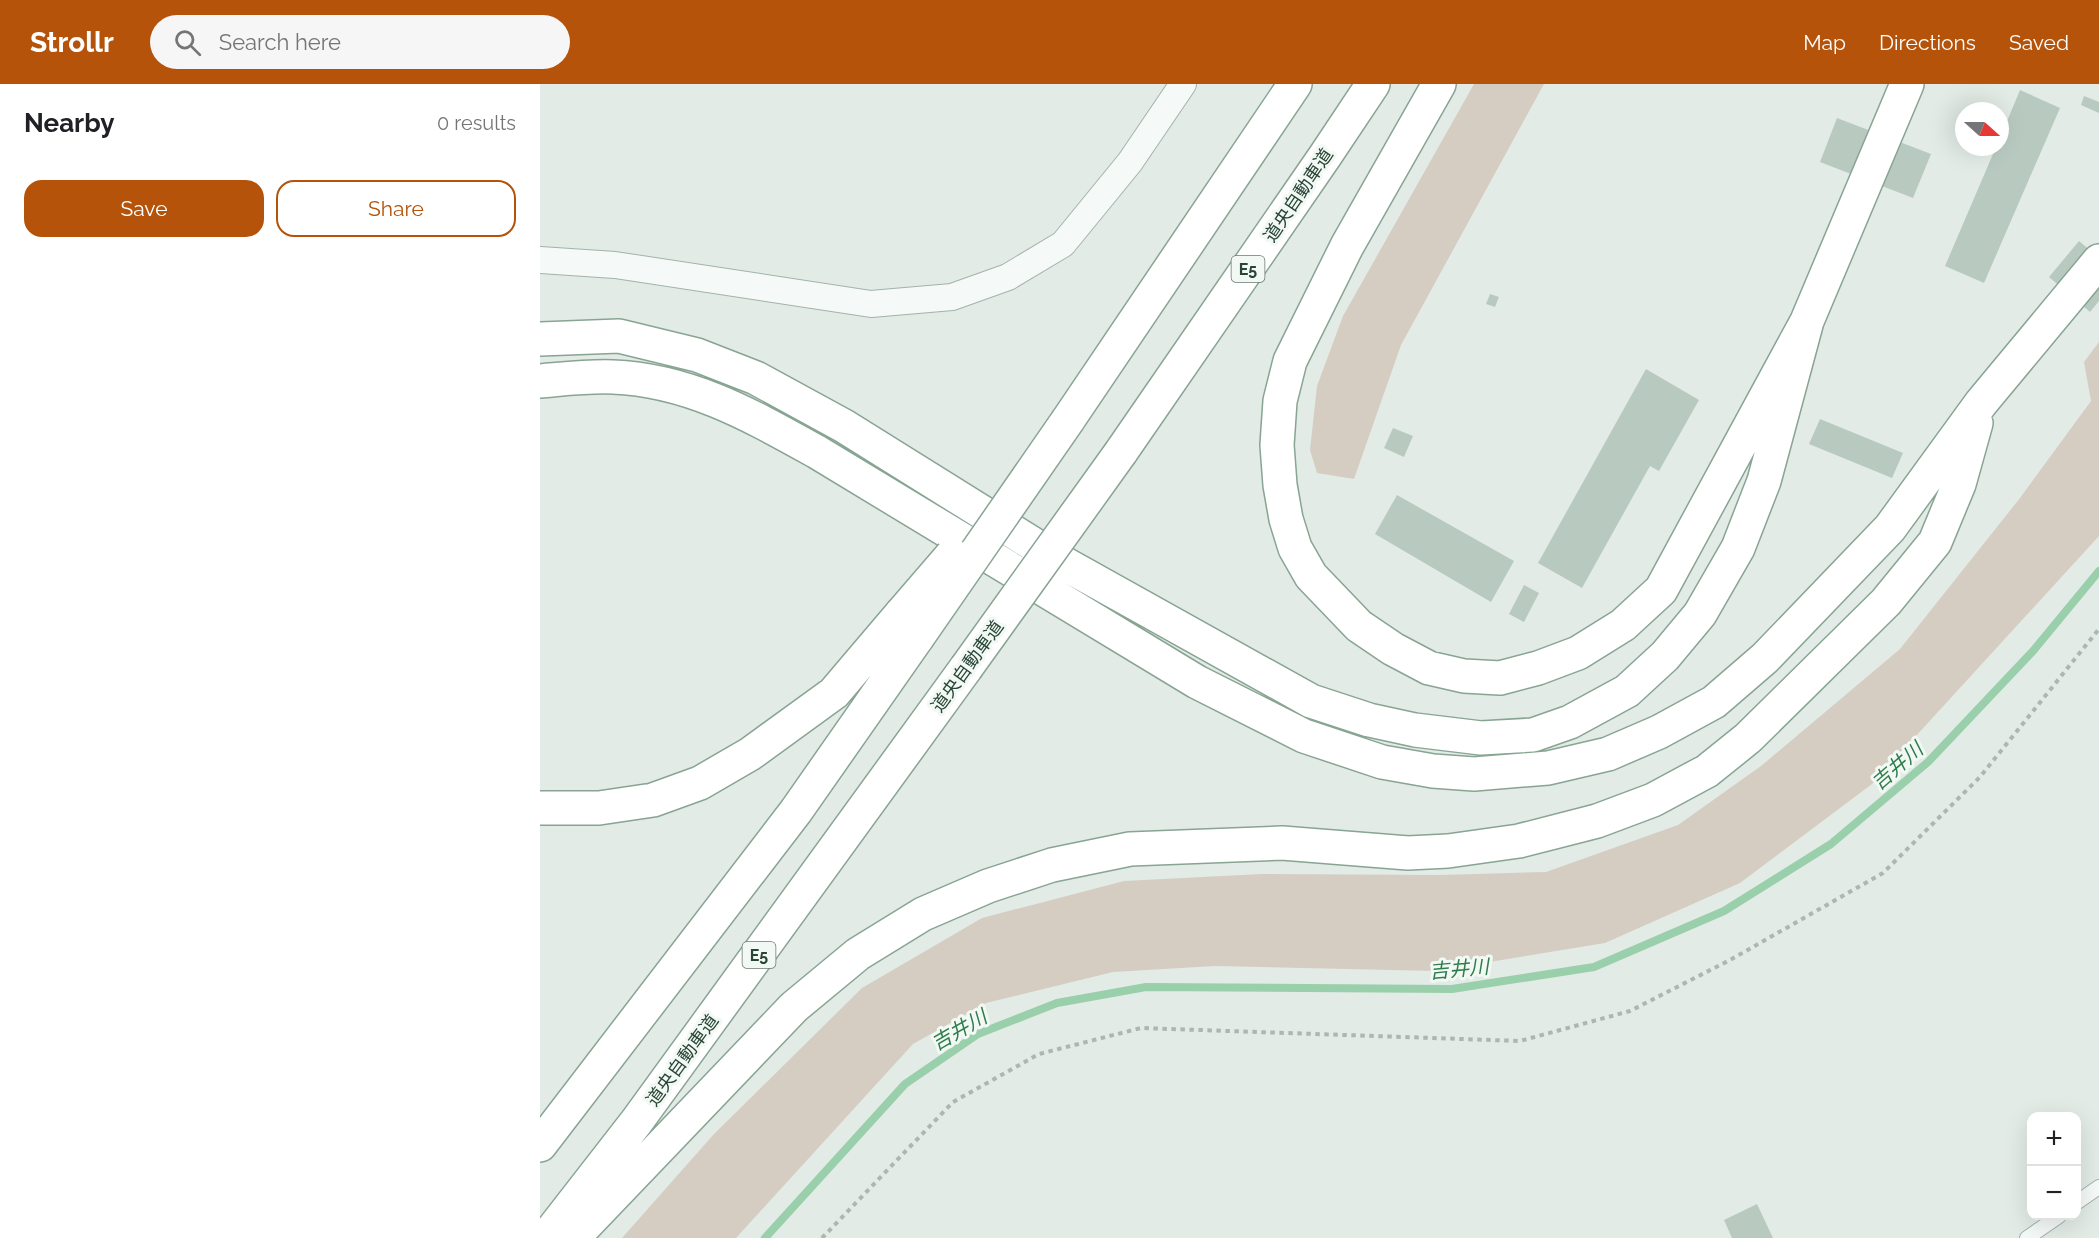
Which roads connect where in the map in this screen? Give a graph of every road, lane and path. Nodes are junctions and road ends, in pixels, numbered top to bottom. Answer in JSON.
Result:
{"nodes":[{"id":1,"x":1183,"y":84,"type":"edge"},
{"id":2,"x":1295,"y":84,"type":"edge"},
{"id":3,"x":1373,"y":84,"type":"edge"},
{"id":4,"x":1439,"y":84,"type":"edge"},
{"id":5,"x":1907,"y":84,"type":"edge"},
{"id":6,"x":540,"y":261,"type":"edge"},
{"id":7,"x":2099,"y":261,"type":"edge"},
{"id":8,"x":1807,"y":321,"type":"junction"},
{"id":9,"x":540,"y":339,"type":"edge"},
{"id":10,"x":540,"y":381,"type":"edge"},
{"id":11,"x":1981,"y":404,"type":"junction"},
{"id":12,"x":909,"y":626,"type":"junction"},
{"id":13,"x":2099,"y":629,"type":"edge"},
{"id":14,"x":540,"y":808,"type":"edge"},
{"id":15,"x":540,"y":1145,"type":"edge"},
{"id":16,"x":2099,"y":1187,"type":"edge"},
{"id":17,"x":2081,"y":1200,"type":"edge"},
{"id":18,"x":2052,"y":1220,"type":"edge"},
{"id":19,"x":546,"y":1238,"type":"edge"},
{"id":20,"x":573,"y":1238,"type":"edge"},
{"id":21,"x":822,"y":1238,"type":"edge"},
{"id":22,"x":2027,"y":1238,"type":"edge"}],
"edges":[{"from":1,"to":6,"type":"street"},
{"from":2,"to":12,"type":"highway","bridge":true},
{"from":3,"to":19,"type":"highway","name":"道央自動車道","number":"E5","bridge":true},
{"from":4,"to":8,"type":"highway"},
{"from":5,"to":8,"type":"highway"},
{"from":7,"to":11,"type":"highway"},
{"from":8,"to":9,"type":"highway"},
{"from":10,"to":11,"type":"highway"},
{"from":11,"to":20,"type":"highway"},
{"from":12,"to":14,"type":"highway"},
{"from":12,"to":15,"type":"highway"},
{"from":13,"to":21,"type":"path"},
{"from":16,"to":17,"type":"lane"},
{"from":18,"to":22,"type":"lane"}]}
